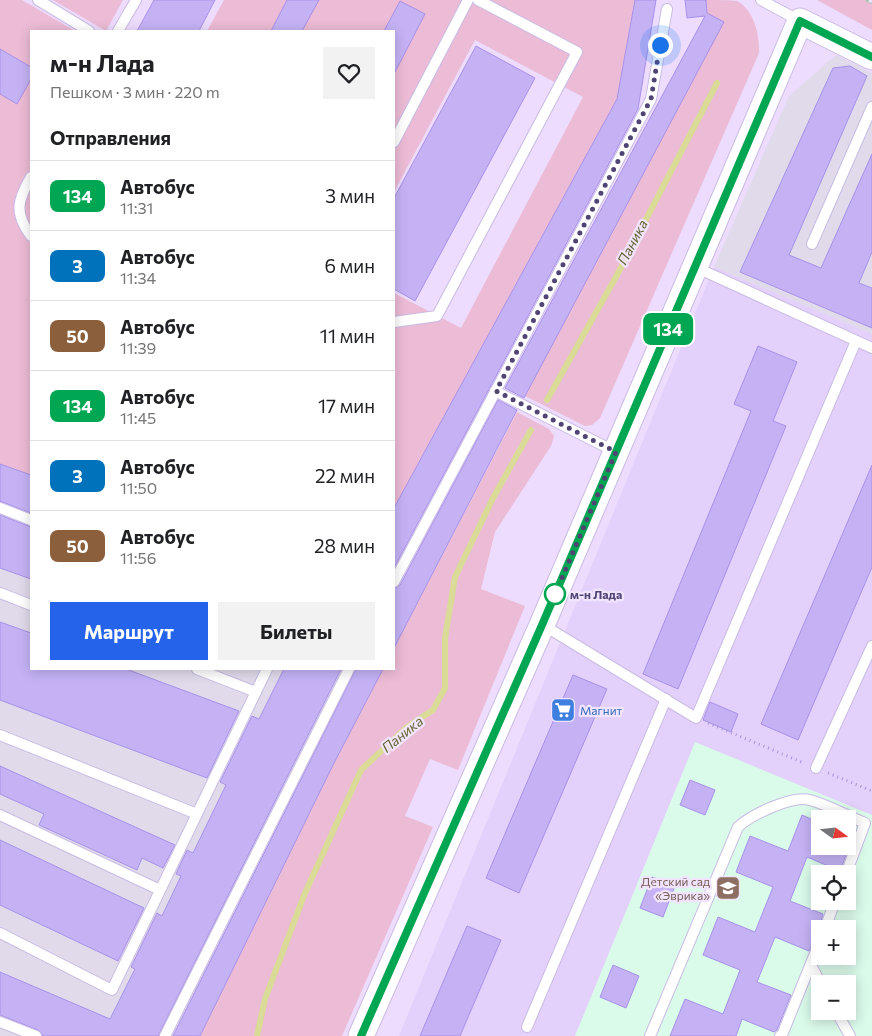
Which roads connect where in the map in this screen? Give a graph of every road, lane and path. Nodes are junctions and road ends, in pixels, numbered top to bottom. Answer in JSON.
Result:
{"nodes":[{"id":1,"x":38,"y":0,"type":"edge"},
{"id":2,"x":136,"y":0,"type":"edge"},
{"id":3,"x":468,"y":0,"type":"edge"},
{"id":4,"x":478,"y":0,"type":"edge"},
{"id":5,"x":761,"y":0,"type":"edge"},
{"id":6,"x":667,"y":9,"type":"dead end"},
{"id":7,"x":800,"y":21,"type":"junction"},
{"id":8,"x":87,"y":30,"type":"edge"},
{"id":9,"x":119,"y":30,"type":"edge"},
{"id":10,"x":872,"y":57,"type":"edge"},
{"id":11,"x":872,"y":107,"type":"edge"},
{"id":12,"x":395,"y":140,"type":"edge"},
{"id":13,"x":30,"y":179,"type":"edge"},
{"id":14,"x":30,"y":235,"type":"edge"},
{"id":15,"x":812,"y":244,"type":"dead end"},
{"id":16,"x":694,"y":266,"type":"junction"},
{"id":17,"x":395,"y":322,"type":"edge"},
{"id":18,"x":856,"y":341,"type":"junction"},
{"id":19,"x":872,"y":348,"type":"edge"},
{"id":20,"x":496,"y":391,"type":"junction"},
{"id":21,"x":616,"y":452,"type":"junction"},
{"id":22,"x":0,"y":508,"type":"edge"},
{"id":23,"x":30,"y":520,"type":"edge"},
{"id":24,"x":395,"y":580,"type":"edge"},
{"id":25,"x":0,"y":593,"type":"edge"},
{"id":26,"x":30,"y":605,"type":"edge"},
{"id":27,"x":542,"y":625,"type":"junction"},
{"id":28,"x":872,"y":646,"type":"edge"},
{"id":29,"x":200,"y":670,"type":"edge"},
{"id":30,"x":267,"y":670,"type":"edge"},
{"id":31,"x":348,"y":670,"type":"edge"},
{"id":32,"x":256,"y":692,"type":"junction"},
{"id":33,"x":666,"y":699,"type":"junction"},
{"id":34,"x":696,"y":718,"type":"junction"},
{"id":35,"x":0,"y":734,"type":"edge"},
{"id":36,"x":816,"y":768,"type":"junction"},
{"id":37,"x":872,"y":791,"type":"edge"},
{"id":38,"x":197,"y":814,"type":"junction"},
{"id":39,"x":0,"y":815,"type":"edge"},
{"id":40,"x":849,"y":865,"type":"edge"},
{"id":41,"x":160,"y":890,"type":"junction"},
{"id":42,"x":0,"y":933,"type":"edge"},
{"id":43,"x":811,"y":965,"type":"joint"},
{"id":44,"x":816,"y":975,"type":"edge"},
{"id":45,"x":841,"y":1020,"type":"edge"},
{"id":46,"x":0,"y":1022,"type":"edge"},
{"id":47,"x":527,"y":1027,"type":"dead end"},
{"id":48,"x":36,"y":1036,"type":"edge"},
{"id":49,"x":165,"y":1036,"type":"edge"},
{"id":50,"x":361,"y":1036,"type":"edge"},
{"id":51,"x":650,"y":1036,"type":"edge"},
{"id":52,"x":780,"y":1036,"type":"edge"},
{"id":53,"x":850,"y":1036,"type":"edge"}],
"edges":[{"from":1,"to":8,"type":"lane"},
{"from":2,"to":9,"type":"lane"},
{"from":3,"to":12,"type":"lane"},
{"from":4,"to":17,"type":"lane"},
{"from":5,"to":7,"type":"lane"},
{"from":6,"to":20,"type":"lane"},
{"from":7,"to":10,"type":"street"},
{"from":7,"to":16,"type":"street"},
{"from":11,"to":15,"type":"lane"},
{"from":13,"to":14,"type":"lane"},
{"from":16,"to":18,"type":"lane"},
{"from":16,"to":21,"type":"street"},
{"from":18,"to":19,"type":"lane"},
{"from":18,"to":34,"type":"lane"},
{"from":20,"to":21,"type":"lane"},
{"from":20,"to":24,"type":"lane"},
{"from":21,"to":27,"type":"street"},
{"from":22,"to":23,"type":"lane"},
{"from":25,"to":26,"type":"lane"},
{"from":27,"to":33,"type":"lane"},
{"from":27,"to":50,"type":"street"},
{"from":28,"to":36,"type":"lane"},
{"from":29,"to":32,"type":"lane"},
{"from":30,"to":32,"type":"lane"},
{"from":31,"to":49,"type":"lane"},
{"from":32,"to":38,"type":"lane"},
{"from":33,"to":34,"type":"lane"},
{"from":33,"to":47,"type":"lane"},
{"from":34,"to":36,"type":"path"},
{"from":35,"to":38,"type":"lane"},
{"from":36,"to":37,"type":"path"},
{"from":38,"to":41,"type":"lane"},
{"from":39,"to":41,"type":"lane"},
{"from":40,"to":51,"type":"lane"},
{"from":41,"to":42,"type":"lane"},
{"from":43,"to":44,"type":"lane"},
{"from":43,"to":52,"type":"lane"},
{"from":45,"to":53,"type":"lane"},
{"from":46,"to":48,"type":"lane"}]}
